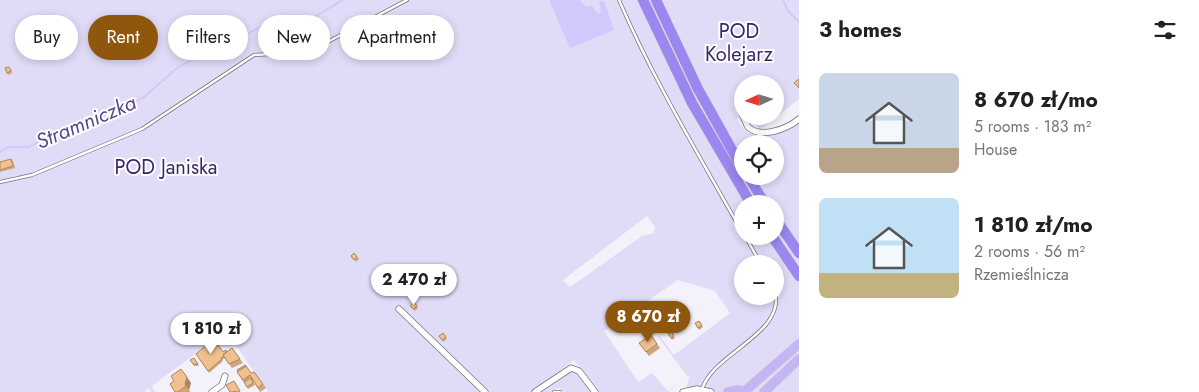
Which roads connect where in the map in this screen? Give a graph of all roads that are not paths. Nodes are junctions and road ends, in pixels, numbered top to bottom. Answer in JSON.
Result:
{"nodes":[{"id":1,"x":407,"y":0,"type":"edge"},
{"id":2,"x":619,"y":0,"type":"edge"},
{"id":3,"x":643,"y":0,"type":"edge"},
{"id":4,"x":656,"y":0,"type":"edge"},
{"id":5,"x":799,"y":119,"type":"edge"},
{"id":6,"x":747,"y":125,"type":"edge"},
{"id":7,"x":734,"y":154,"type":"edge"},
{"id":8,"x":0,"y":182,"type":"edge"},
{"id":9,"x":746,"y":195,"type":"edge"},
{"id":10,"x":734,"y":218,"type":"edge"},
{"id":11,"x":784,"y":231,"type":"edge"},
{"id":12,"x":778,"y":245,"type":"edge"},
{"id":13,"x":799,"y":253,"type":"edge"},
{"id":14,"x":799,"y":276,"type":"edge"},
{"id":15,"x":775,"y":305,"type":"edge"},
{"id":16,"x":399,"y":310,"type":"dead end"},
{"id":17,"x":799,"y":344,"type":"edge"},
{"id":18,"x":799,"y":359,"type":"edge"},
{"id":19,"x":226,"y":376,"type":"dead end"},
{"id":20,"x":702,"y":389,"type":"junction"},
{"id":21,"x":212,"y":392,"type":"edge"},
{"id":22,"x":485,"y":392,"type":"edge"},
{"id":23,"x":535,"y":392,"type":"edge"},
{"id":24,"x":554,"y":392,"type":"edge"},
{"id":25,"x":560,"y":392,"type":"edge"},
{"id":26,"x":595,"y":392,"type":"edge"},
{"id":27,"x":683,"y":392,"type":"edge"},
{"id":28,"x":711,"y":392,"type":"edge"},
{"id":29,"x":728,"y":392,"type":"edge"},
{"id":30,"x":746,"y":392,"type":"edge"},
{"id":31,"x":764,"y":392,"type":"edge"}],
"edges":[{"from":1,"to":8,"type":"lane"},
{"from":2,"to":10,"type":"lane"},
{"from":3,"to":9,"type":"highway"},
{"from":4,"to":7,"type":"highway"},
{"from":5,"to":6,"type":"street"},
{"from":11,"to":13,"type":"highway"},
{"from":12,"to":14,"type":"highway"},
{"from":15,"to":20,"type":"lane"},
{"from":16,"to":22,"type":"street"},
{"from":17,"to":30,"type":"main road"},
{"from":18,"to":31,"type":"main road"},
{"from":19,"to":21,"type":"street"},
{"from":20,"to":27,"type":"street"},
{"from":20,"to":28,"type":"street"},
{"from":23,"to":26,"type":"street"},
{"from":24,"to":25,"type":"lane"},
{"from":29,"to":30,"type":"main road"}]}
